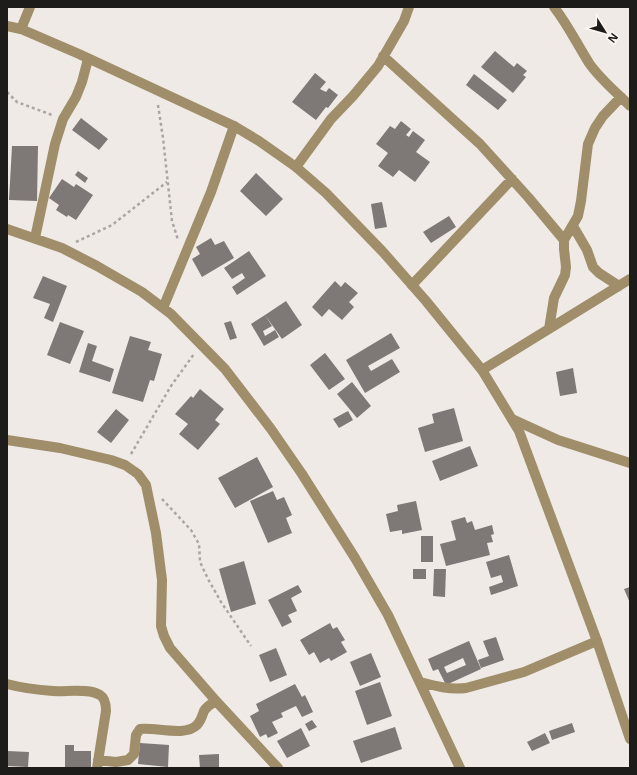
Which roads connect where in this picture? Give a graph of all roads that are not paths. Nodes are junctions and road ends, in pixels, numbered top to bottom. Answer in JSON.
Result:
{"nodes":[{"id":1,"x":30,"y":7,"type":"edge"},
{"id":2,"x":409,"y":7,"type":"edge"},
{"id":3,"x":554,"y":7,"type":"edge"},
{"id":4,"x":7,"y":26,"type":"edge"},
{"id":5,"x":21,"y":29,"type":"junction"},
{"id":6,"x":384,"y":56,"type":"junction"},
{"id":7,"x":88,"y":59,"type":"junction"},
{"id":8,"x":621,"y":97,"type":"junction"},
{"id":9,"x":630,"y":106,"type":"edge"},
{"id":10,"x":234,"y":126,"type":"junction"},
{"id":11,"x":296,"y":167,"type":"junction"},
{"id":12,"x":512,"y":179,"type":"junction"},
{"id":13,"x":573,"y":226,"type":"junction"},
{"id":14,"x":7,"y":229,"type":"edge"},
{"id":15,"x":35,"y":238,"type":"junction"},
{"id":16,"x":564,"y":240,"type":"junction"},
{"id":17,"x":630,"y":278,"type":"edge"},
{"id":18,"x":412,"y":285,"type":"junction"},
{"id":19,"x":619,"y":286,"type":"junction"},
{"id":20,"x":163,"y":308,"type":"junction"},
{"id":21,"x":549,"y":329,"type":"junction"},
{"id":22,"x":482,"y":370,"type":"junction"},
{"id":23,"x":512,"y":419,"type":"junction"},
{"id":24,"x":7,"y":440,"type":"edge"},
{"id":25,"x":630,"y":463,"type":"edge"},
{"id":26,"x":597,"y":641,"type":"junction"},
{"id":27,"x":420,"y":682,"type":"junction"},
{"id":28,"x":7,"y":684,"type":"edge"},
{"id":29,"x":216,"y":701,"type":"junction"},
{"id":30,"x":630,"y":739,"type":"edge"},
{"id":31,"x":97,"y":764,"type":"edge"},
{"id":32,"x":278,"y":768,"type":"edge"},
{"id":33,"x":460,"y":768,"type":"edge"}],
"edges":[{"from":1,"to":5,"type":"street"},
{"from":2,"to":6,"type":"street"},
{"from":3,"to":8,"type":"street"},
{"from":4,"to":5,"type":"street"},
{"from":5,"to":7,"type":"street"},
{"from":6,"to":11,"type":"street"},
{"from":6,"to":12,"type":"street"},
{"from":7,"to":10,"type":"street"},
{"from":7,"to":15,"type":"street"},
{"from":8,"to":9,"type":"street"},
{"from":8,"to":13,"type":"street"},
{"from":10,"to":11,"type":"street"},
{"from":10,"to":20,"type":"street"},
{"from":11,"to":18,"type":"street"},
{"from":12,"to":16,"type":"street"},
{"from":12,"to":18,"type":"street"},
{"from":13,"to":16,"type":"street"},
{"from":13,"to":19,"type":"street"},
{"from":14,"to":15,"type":"street"},
{"from":15,"to":20,"type":"street"},
{"from":16,"to":21,"type":"street"},
{"from":17,"to":19,"type":"street"},
{"from":18,"to":22,"type":"street"},
{"from":19,"to":21,"type":"street"},
{"from":20,"to":27,"type":"street"},
{"from":21,"to":22,"type":"street"},
{"from":22,"to":23,"type":"street"},
{"from":23,"to":25,"type":"street"},
{"from":23,"to":26,"type":"street"},
{"from":24,"to":29,"type":"street"},
{"from":26,"to":27,"type":"street"},
{"from":26,"to":30,"type":"street"},
{"from":27,"to":33,"type":"street"},
{"from":28,"to":31,"type":"street"},
{"from":29,"to":31,"type":"street"},
{"from":29,"to":32,"type":"street"}]}
